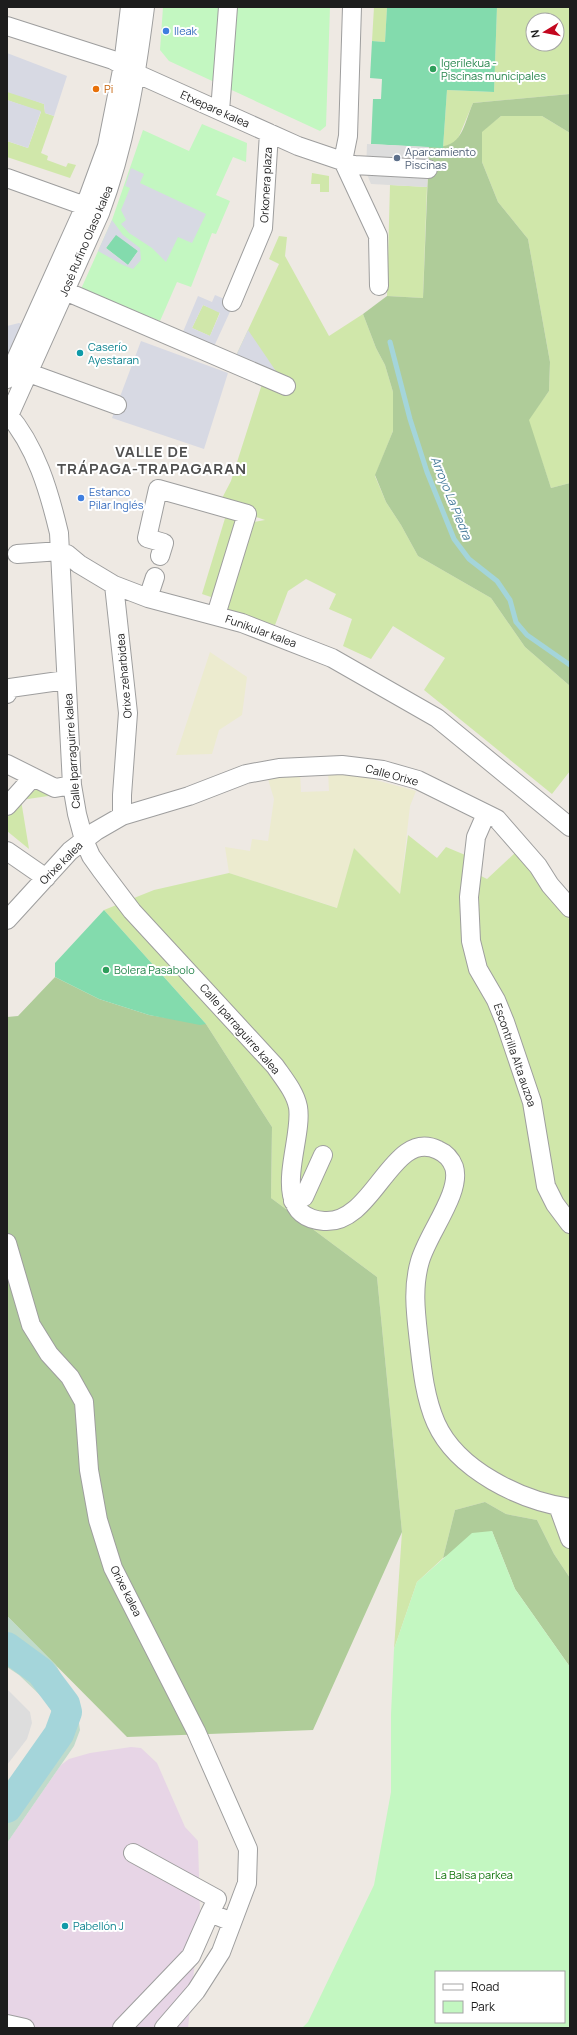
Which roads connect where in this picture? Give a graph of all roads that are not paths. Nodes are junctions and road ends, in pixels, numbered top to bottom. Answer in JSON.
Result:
{"nodes":[{"id":1,"x":130,"y":7,"type":"edge"},
{"id":2,"x":145,"y":7,"type":"edge"},
{"id":3,"x":228,"y":7,"type":"edge"},
{"id":4,"x":352,"y":7,"type":"edge"},
{"id":5,"x":7,"y":26,"type":"edge"},
{"id":6,"x":129,"y":69,"type":"junction"},
{"id":7,"x":220,"y":111,"type":"junction"},
{"id":8,"x":269,"y":133,"type":"junction"},
{"id":9,"x":343,"y":161,"type":"junction"},
{"id":10,"x":428,"y":168,"type":"dead end"},
{"id":11,"x":7,"y":178,"type":"edge"},
{"id":12,"x":85,"y":206,"type":"junction"},
{"id":13,"x":378,"y":286,"type":"dead end"},
{"id":14,"x":65,"y":291,"type":"junction"},
{"id":15,"x":232,"y":302,"type":"dead end"},
{"id":16,"x":29,"y":372,"type":"junction"},
{"id":17,"x":7,"y":379,"type":"edge"},
{"id":18,"x":286,"y":386,"type":"dead end"},
{"id":19,"x":117,"y":406,"type":"dead end"},
{"id":20,"x":8,"y":416,"type":"edge"},
{"id":21,"x":61,"y":552,"type":"junction"},
{"id":22,"x":17,"y":554,"type":"dead end"},
{"id":23,"x":160,"y":556,"type":"dead end"},
{"id":24,"x":155,"y":577,"type":"dead end"},
{"id":25,"x":114,"y":585,"type":"junction"},
{"id":26,"x":148,"y":598,"type":"junction"},
{"id":27,"x":216,"y":615,"type":"junction"},
{"id":28,"x":66,"y":680,"type":"junction"},
{"id":29,"x":7,"y":694,"type":"edge"},
{"id":30,"x":7,"y":764,"type":"edge"},
{"id":31,"x":33,"y":777,"type":"junction"},
{"id":32,"x":72,"y":785,"type":"junction"},
{"id":33,"x":7,"y":806,"type":"edge"},
{"id":34,"x":486,"y":814,"type":"junction"},
{"id":35,"x":122,"y":816,"type":"junction"},
{"id":36,"x":570,"y":826,"type":"edge"},
{"id":37,"x":84,"y":840,"type":"junction"},
{"id":38,"x":7,"y":851,"type":"edge"},
{"id":39,"x":46,"y":878,"type":"junction"},
{"id":40,"x":570,"y":908,"type":"edge"},
{"id":41,"x":7,"y":920,"type":"edge"},
{"id":42,"x":323,"y":1155,"type":"dead end"},
{"id":43,"x":293,"y":1201,"type":"junction"},
{"id":44,"x":570,"y":1224,"type":"edge"},
{"id":45,"x":7,"y":1243,"type":"edge"},
{"id":46,"x":564,"y":1507,"type":"edge"},
{"id":47,"x":570,"y":1539,"type":"edge"},
{"id":48,"x":133,"y":1853,"type":"dead end"},
{"id":49,"x":210,"y":1913,"type":"junction"},
{"id":50,"x":235,"y":1917,"type":"junction"},
{"id":51,"x":7,"y":2024,"type":"edge"},
{"id":52,"x":25,"y":2028,"type":"edge"},
{"id":53,"x":122,"y":2028,"type":"edge"},
{"id":54,"x":164,"y":2028,"type":"edge"}],
"edges":[{"from":1,"to":6,"type":"street","name":"José Rufino Olaso kalea"},
{"from":2,"to":6,"type":"street","name":"José Rufino Olaso kalea"},
{"from":3,"to":7,"type":"street"},
{"from":4,"to":9,"type":"street"},
{"from":5,"to":6,"type":"street","name":"Etxepare kalea"},
{"from":6,"to":7,"type":"street","name":"Etxepare kalea"},
{"from":6,"to":12,"type":"street","name":"José Rufino Olaso kalea"},
{"from":6,"to":14,"type":"street","name":"José Rufino Olaso kalea"},
{"from":7,"to":8,"type":"street","name":"Etxepare kalea"},
{"from":8,"to":9,"type":"street","name":"Etxepare kalea"},
{"from":8,"to":15,"type":"street","name":"Orkonera plaza"},
{"from":9,"to":10,"type":"street","name":"Etxepare kalea"},
{"from":9,"to":13,"type":"street"},
{"from":11,"to":12,"type":"street"},
{"from":12,"to":17,"type":"street","name":"José Rufino Olaso kalea"},
{"from":14,"to":16,"type":"street","name":"José Rufino Olaso kalea"},
{"from":14,"to":18,"type":"street"},
{"from":16,"to":19,"type":"street"},
{"from":16,"to":20,"type":"street","name":"José Rufino Olaso kalea"},
{"from":20,"to":21,"type":"street"},
{"from":21,"to":22,"type":"street"},
{"from":21,"to":25,"type":"street","name":"Funikular kalea"},
{"from":21,"to":28,"type":"street","name":"Calle Iparraguirre kalea"},
{"from":23,"to":27,"type":"street"},
{"from":24,"to":26,"type":"street"},
{"from":25,"to":26,"type":"street","name":"Funikular kalea"},
{"from":25,"to":35,"type":"street","name":"Orixe zeharbidea"},
{"from":26,"to":27,"type":"street","name":"Funikular kalea"},
{"from":27,"to":36,"type":"street","name":"Funikular kalea"},
{"from":28,"to":29,"type":"street"},
{"from":28,"to":32,"type":"street","name":"Calle Iparraguirre kalea"},
{"from":30,"to":31,"type":"street"},
{"from":31,"to":32,"type":"street"},
{"from":31,"to":33,"type":"street"},
{"from":32,"to":37,"type":"street","name":"Calle Iparraguirre kalea"},
{"from":34,"to":35,"type":"street","name":"Calle Orixe"},
{"from":34,"to":40,"type":"street","name":"Calle Orixe"},
{"from":34,"to":44,"type":"street","name":"Escontrilla Alta auzoa"},
{"from":35,"to":37,"type":"street","name":"Orixe kalea"},
{"from":37,"to":39,"type":"street","name":"Orixe kalea"},
{"from":37,"to":43,"type":"street","name":"Calle Iparraguirre kalea"},
{"from":38,"to":39,"type":"street"},
{"from":39,"to":41,"type":"street","name":"Orixe kalea"},
{"from":42,"to":43,"type":"street"},
{"from":43,"to":46,"type":"street"},
{"from":45,"to":50,"type":"street","name":"Orixe kalea"},
{"from":46,"to":47,"type":"street"},
{"from":48,"to":49,"type":"street"},
{"from":49,"to":50,"type":"street"},
{"from":49,"to":53,"type":"street"},
{"from":50,"to":54,"type":"street","name":"Orixe kalea"},
{"from":51,"to":52,"type":"street"}]}
